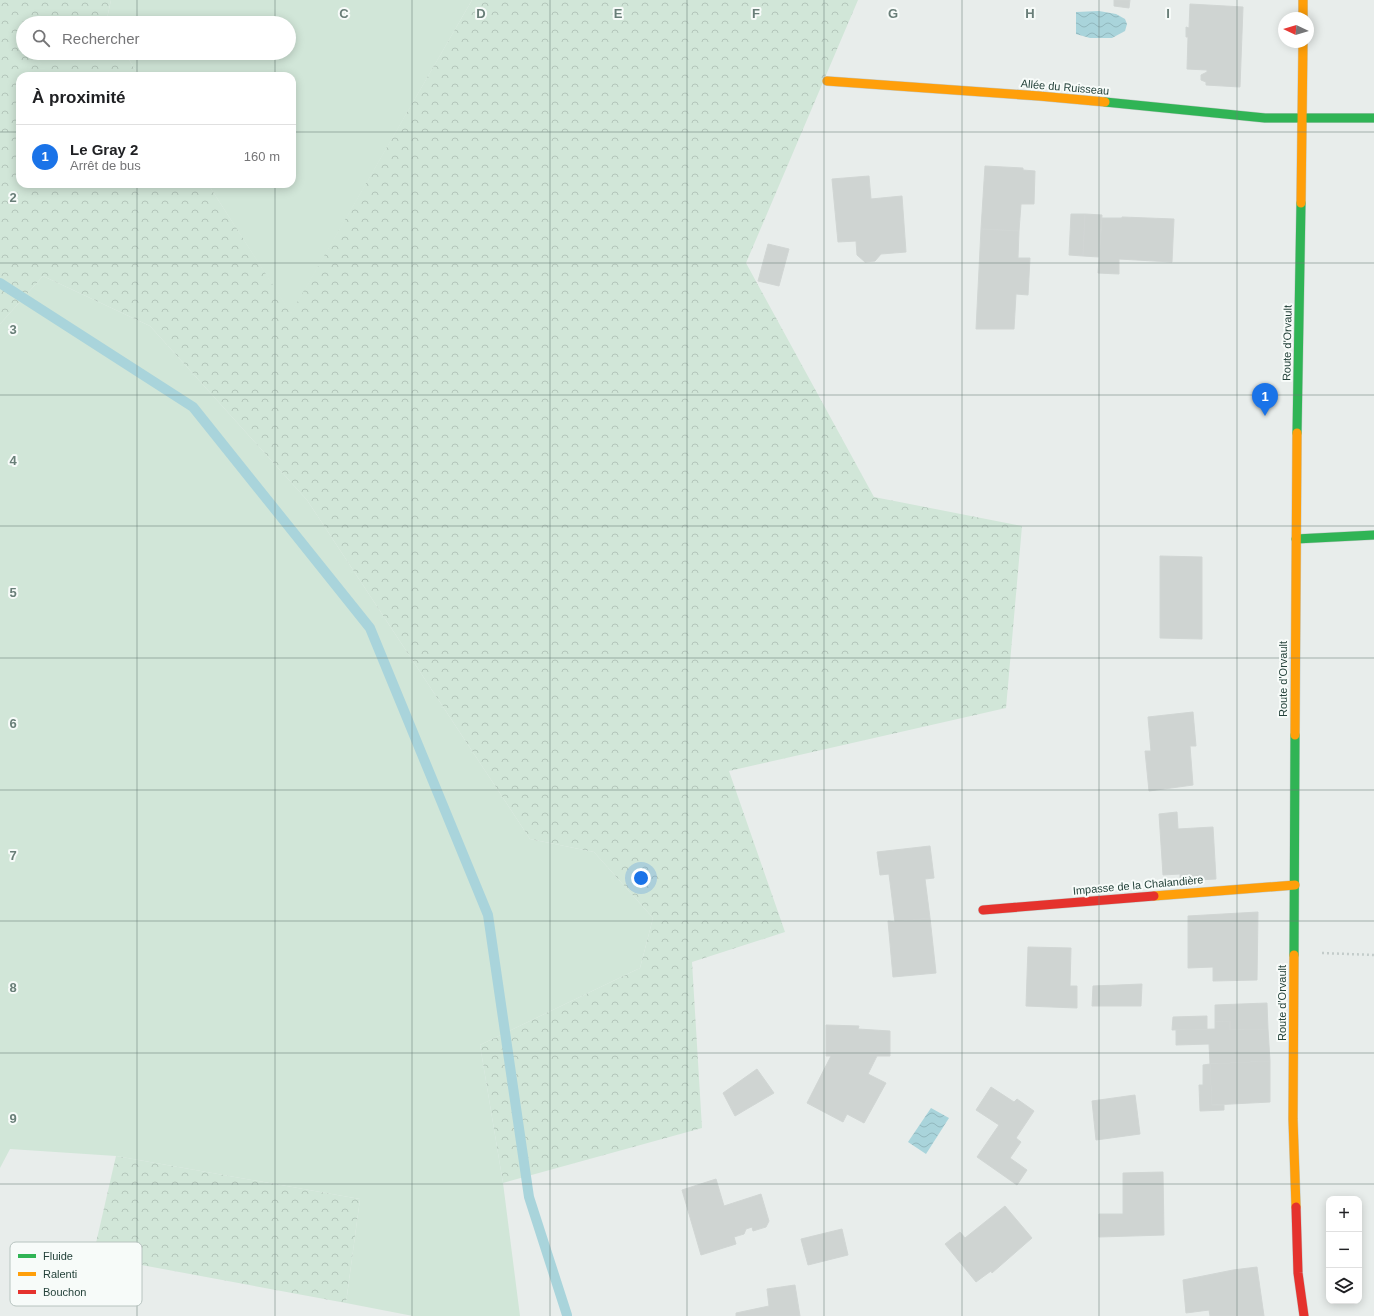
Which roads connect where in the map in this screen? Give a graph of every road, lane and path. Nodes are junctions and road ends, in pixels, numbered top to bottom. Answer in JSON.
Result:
{"nodes":[{"id":1,"x":1303,"y":0,"type":"edge"},
{"id":2,"x":1303,"y":12,"type":"edge"},
{"id":3,"x":1303,"y":48,"type":"edge"},
{"id":4,"x":827,"y":81,"type":"dead end"},
{"id":5,"x":1301,"y":118,"type":"junction"},
{"id":6,"x":1374,"y":118,"type":"edge"},
{"id":7,"x":1374,"y":535,"type":"edge"},
{"id":8,"x":1296,"y":539,"type":"junction"},
{"id":9,"x":1295,"y":885,"type":"junction"},
{"id":10,"x":983,"y":910,"type":"dead end"},
{"id":11,"x":1294,"y":951,"type":"junction"},
{"id":12,"x":1374,"y":955,"type":"edge"},
{"id":13,"x":1304,"y":1316,"type":"edge"}],
"edges":[{"from":1,"to":2,"type":"street"},
{"from":3,"to":5,"type":"street","name":"Route d'Orvault"},
{"from":4,"to":5,"type":"street","name":"Allée du Ruisseau"},
{"from":5,"to":6,"type":"street","name":"Allée du Ruisseau"},
{"from":5,"to":8,"type":"street","name":"Route d'Orvault"},
{"from":7,"to":8,"type":"street"},
{"from":8,"to":9,"type":"street","name":"Route d'Orvault"},
{"from":9,"to":10,"type":"street","name":"Impasse de la Chalandière"},
{"from":9,"to":11,"type":"street","name":"Route d'Orvault"},
{"from":11,"to":12,"type":"path"},
{"from":11,"to":13,"type":"street","name":"Route d'Orvault"}]}
